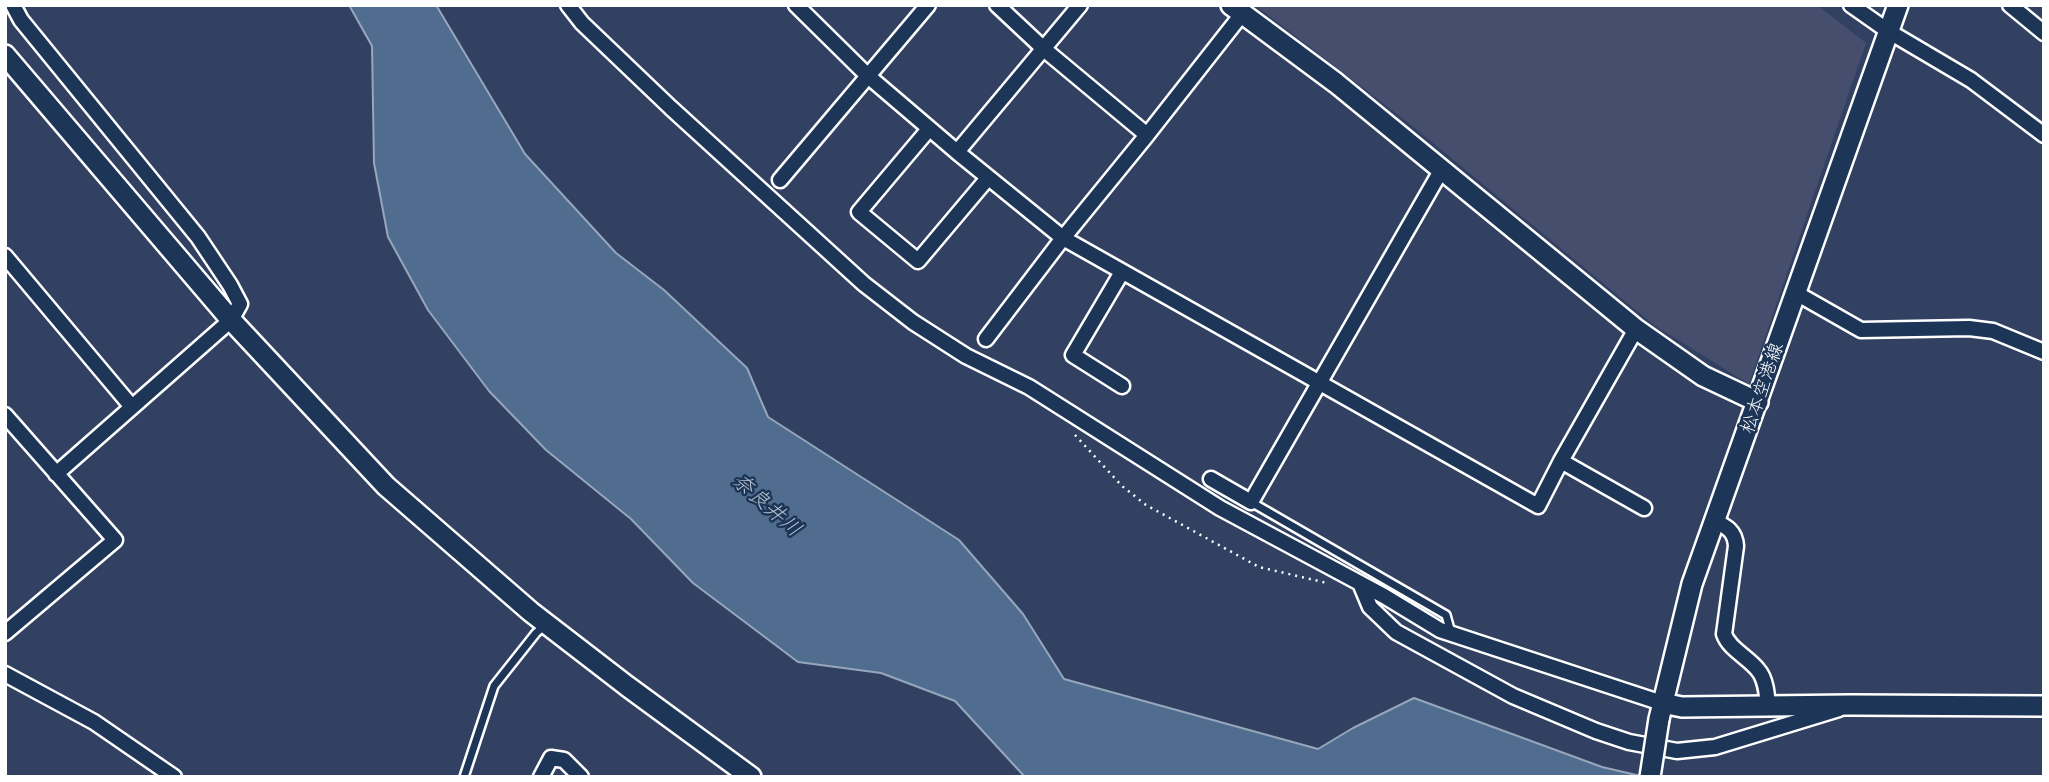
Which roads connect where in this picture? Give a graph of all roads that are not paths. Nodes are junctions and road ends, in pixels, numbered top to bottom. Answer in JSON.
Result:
{"nodes":[{"id":1,"x":13,"y":5,"type":"edge"},
{"id":2,"x":568,"y":5,"type":"edge"},
{"id":3,"x":796,"y":5,"type":"edge"},
{"id":4,"x":928,"y":5,"type":"edge"},
{"id":5,"x":997,"y":5,"type":"edge"},
{"id":6,"x":1080,"y":5,"type":"edge"},
{"id":7,"x":1851,"y":5,"type":"edge"},
{"id":8,"x":1898,"y":5,"type":"edge"},
{"id":9,"x":2010,"y":5,"type":"edge"},
{"id":10,"x":1236,"y":9,"type":"edge"},
{"id":11,"x":1888,"y":31,"type":"junction"},
{"id":12,"x":2044,"y":33,"type":"edge"},
{"id":13,"x":1045,"y":50,"type":"junction"},
{"id":14,"x":5,"y":55,"type":"edge"},
{"id":15,"x":868,"y":76,"type":"junction"},
{"id":16,"x":929,"y":129,"type":"junction"},
{"id":17,"x":1147,"y":135,"type":"junction"},
{"id":18,"x":2044,"y":135,"type":"edge"},
{"id":19,"x":957,"y":152,"type":"junction"},
{"id":20,"x":1442,"y":169,"type":"junction"},
{"id":21,"x":988,"y":178,"type":"junction"},
{"id":22,"x":780,"y":180,"type":"dead end"},
{"id":23,"x":1063,"y":239,"type":"junction"},
{"id":24,"x":5,"y":256,"type":"edge"},
{"id":25,"x":1122,"y":272,"type":"junction"},
{"id":26,"x":1796,"y":293,"type":"junction"},
{"id":27,"x":230,"y":320,"type":"junction"},
{"id":28,"x":1636,"y":329,"type":"junction"},
{"id":29,"x":986,"y":340,"type":"dead end"},
{"id":30,"x":2044,"y":352,"type":"edge"},
{"id":31,"x":1318,"y":384,"type":"junction"},
{"id":32,"x":1122,"y":386,"type":"dead end"},
{"id":33,"x":1758,"y":402,"type":"junction"},
{"id":34,"x":132,"y":407,"type":"junction"},
{"id":35,"x":5,"y":415,"type":"edge"},
{"id":36,"x":1561,"y":461,"type":"junction"},
{"id":37,"x":56,"y":474,"type":"junction"},
{"id":38,"x":1211,"y":479,"type":"dead end"},
{"id":39,"x":1251,"y":502,"type":"junction"},
{"id":40,"x":1644,"y":508,"type":"dead end"},
{"id":41,"x":1715,"y":521,"type":"junction"},
{"id":42,"x":1360,"y":583,"type":"junction"},
{"id":43,"x":546,"y":624,"type":"junction"},
{"id":44,"x":5,"y":634,"type":"edge"},
{"id":45,"x":1451,"y":634,"type":"junction"},
{"id":46,"x":5,"y":674,"type":"edge"},
{"id":47,"x":1850,"y":705,"type":"junction"},
{"id":48,"x":2044,"y":706,"type":"edge"},
{"id":49,"x":1768,"y":707,"type":"junction"},
{"id":50,"x":1661,"y":711,"type":"junction"},
{"id":51,"x":174,"y":777,"type":"edge"},
{"id":52,"x":464,"y":777,"type":"edge"},
{"id":53,"x":541,"y":777,"type":"edge"},
{"id":54,"x":581,"y":777,"type":"edge"},
{"id":55,"x":751,"y":777,"type":"edge"},
{"id":56,"x":1650,"y":777,"type":"edge"}],
"edges":[{"from":1,"to":27,"type":"street"},
{"from":2,"to":42,"type":"street"},
{"from":3,"to":15,"type":"street"},
{"from":4,"to":15,"type":"street"},
{"from":5,"to":13,"type":"street"},
{"from":6,"to":13,"type":"street"},
{"from":7,"to":11,"type":"street"},
{"from":8,"to":11,"type":"street","name":"松本空港線"},
{"from":9,"to":12,"type":"street"},
{"from":10,"to":17,"type":"street"},
{"from":10,"to":20,"type":"street"},
{"from":11,"to":18,"type":"street"},
{"from":11,"to":26,"type":"street","name":"松本空港線"},
{"from":13,"to":17,"type":"street"},
{"from":13,"to":19,"type":"street"},
{"from":14,"to":27,"type":"street"},
{"from":15,"to":16,"type":"street"},
{"from":15,"to":22,"type":"street"},
{"from":16,"to":19,"type":"street"},
{"from":16,"to":21,"type":"street"},
{"from":17,"to":23,"type":"street"},
{"from":19,"to":21,"type":"street"},
{"from":20,"to":28,"type":"street"},
{"from":20,"to":31,"type":"street"},
{"from":21,"to":23,"type":"street"},
{"from":23,"to":25,"type":"street"},
{"from":23,"to":29,"type":"street"},
{"from":24,"to":34,"type":"street"},
{"from":25,"to":31,"type":"street"},
{"from":25,"to":32,"type":"street"},
{"from":26,"to":30,"type":"street"},
{"from":26,"to":33,"type":"street","name":"松本空港線"},
{"from":27,"to":34,"type":"street"},
{"from":27,"to":43,"type":"street"},
{"from":28,"to":33,"type":"street"},
{"from":28,"to":36,"type":"street"},
{"from":31,"to":36,"type":"street"},
{"from":31,"to":39,"type":"street"},
{"from":33,"to":41,"type":"street","name":"松本空港線"},
{"from":34,"to":37,"type":"street"},
{"from":35,"to":37,"type":"street"},
{"from":36,"to":40,"type":"street"},
{"from":37,"to":44,"type":"street"},
{"from":38,"to":39,"type":"street"},
{"from":39,"to":45,"type":"lane"},
{"from":41,"to":49,"type":"street"},
{"from":41,"to":50,"type":"street","name":"松本空港線"},
{"from":42,"to":45,"type":"street"},
{"from":42,"to":47,"type":"street"},
{"from":43,"to":52,"type":"lane"},
{"from":43,"to":55,"type":"street"},
{"from":45,"to":50,"type":"street"},
{"from":46,"to":51,"type":"street"},
{"from":47,"to":48,"type":"street"},
{"from":47,"to":49,"type":"street"},
{"from":49,"to":50,"type":"street"},
{"from":50,"to":56,"type":"street","name":"松本空港線","bridge":true},
{"from":53,"to":54,"type":"street"}]}
